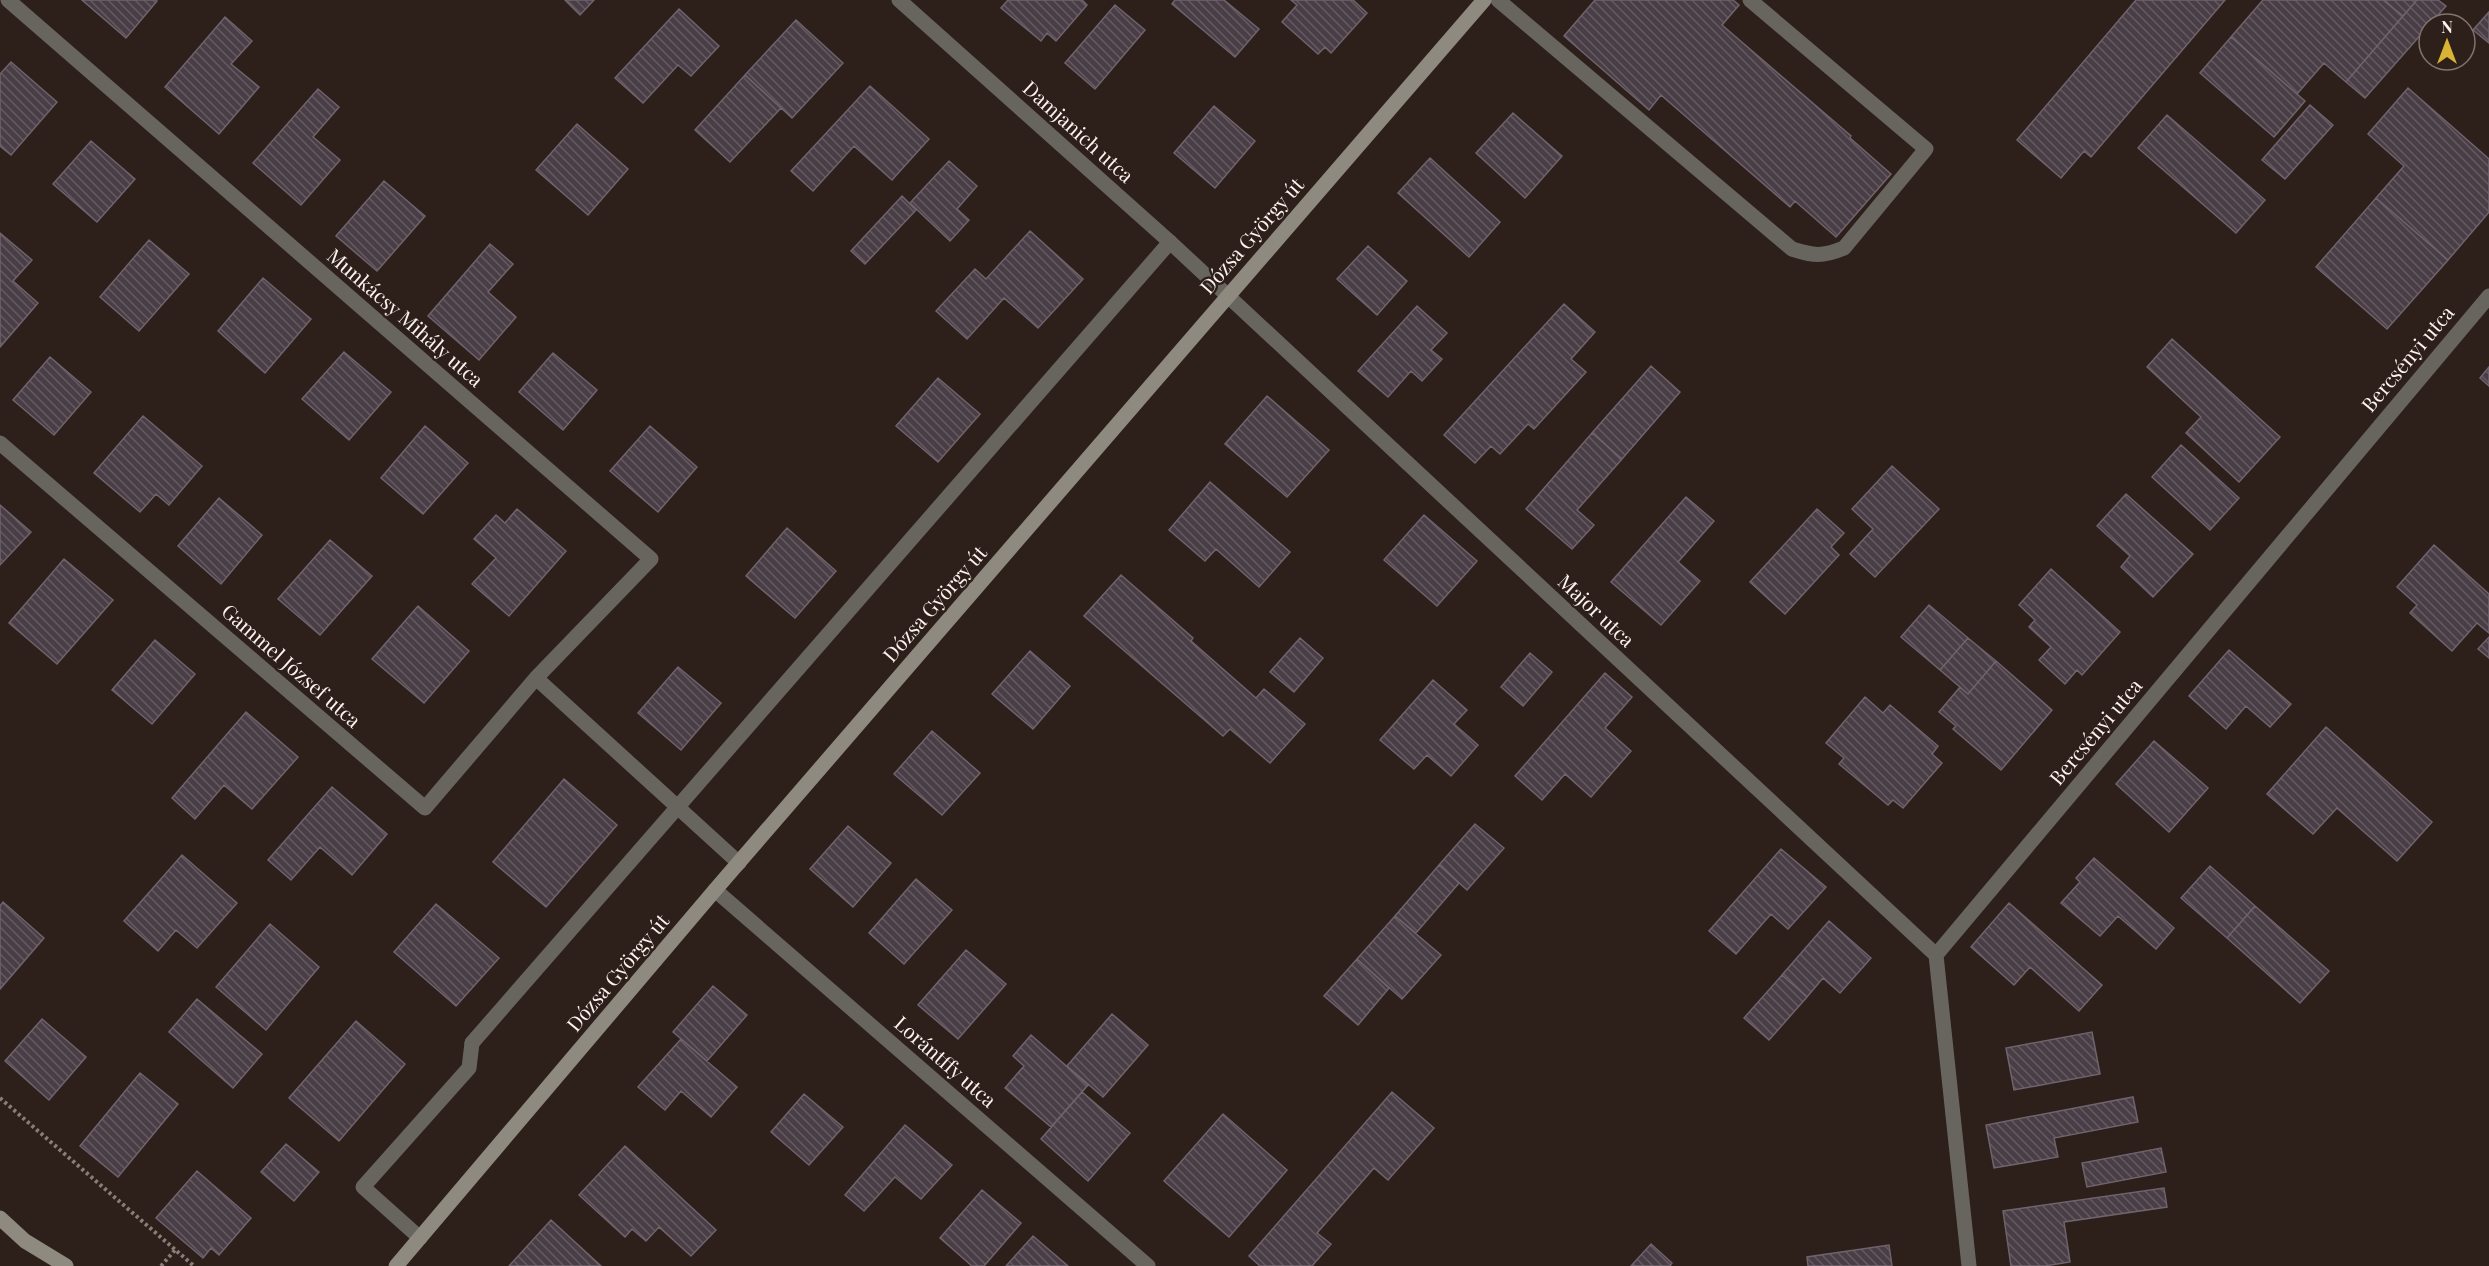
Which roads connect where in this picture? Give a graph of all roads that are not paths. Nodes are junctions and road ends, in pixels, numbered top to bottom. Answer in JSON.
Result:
{"nodes":[{"id":1,"x":8,"y":0,"type":"edge"},
{"id":2,"x":899,"y":0,"type":"edge"},
{"id":3,"x":1484,"y":0,"type":"edge"},
{"id":4,"x":1498,"y":0,"type":"edge"},
{"id":5,"x":1750,"y":0,"type":"edge"},
{"id":6,"x":1170,"y":242,"type":"junction"},
{"id":7,"x":2489,"y":296,"type":"edge"},
{"id":8,"x":1227,"y":297,"type":"junction"},
{"id":9,"x":0,"y":443,"type":"edge"},
{"id":10,"x":536,"y":678,"type":"junction"},
{"id":11,"x":678,"y":806,"type":"junction"},
{"id":12,"x":740,"y":863,"type":"junction"},
{"id":13,"x":715,"y":890,"type":"junction"},
{"id":14,"x":1936,"y":956,"type":"junction"},
{"id":15,"x":0,"y":1218,"type":"edge"},
{"id":16,"x":420,"y":1238,"type":"junction"},
{"id":17,"x":25,"y":1240,"type":"junction"},
{"id":18,"x":43,"y":1266,"type":"edge"},
{"id":19,"x":66,"y":1266,"type":"edge"},
{"id":20,"x":396,"y":1266,"type":"edge"},
{"id":21,"x":1148,"y":1266,"type":"edge"},
{"id":22,"x":1969,"y":1266,"type":"edge"}],
"edges":[{"from":1,"to":10,"type":"street","name":"Munkácsy Mihály utca"},
{"from":2,"to":6,"type":"street","name":"Damjanich utca"},
{"from":3,"to":8,"type":"main road","name":"Dózsa György út"},
{"from":4,"to":5,"type":"street"},
{"from":6,"to":8,"type":"street","name":"Damjanich utca"},
{"from":6,"to":11,"type":"street"},
{"from":7,"to":14,"type":"street","name":"Bercsényi utca"},
{"from":8,"to":12,"type":"main road","name":"Dózsa György út"},
{"from":8,"to":14,"type":"street","name":"Major utca"},
{"from":9,"to":10,"type":"street","name":"Gammel József utca"},
{"from":10,"to":11,"type":"street"},
{"from":11,"to":12,"type":"street"},
{"from":11,"to":16,"type":"street"},
{"from":12,"to":13,"type":"main road","name":"Dózsa György út"},
{"from":13,"to":16,"type":"main road","name":"Dózsa György út"},
{"from":13,"to":21,"type":"street","name":"Lorántffy utca"},
{"from":14,"to":22,"type":"street"},
{"from":15,"to":17,"type":"main road"},
{"from":16,"to":20,"type":"main road","name":"Dózsa György út"},
{"from":17,"to":18,"type":"main road"},
{"from":17,"to":19,"type":"main road"}]}
